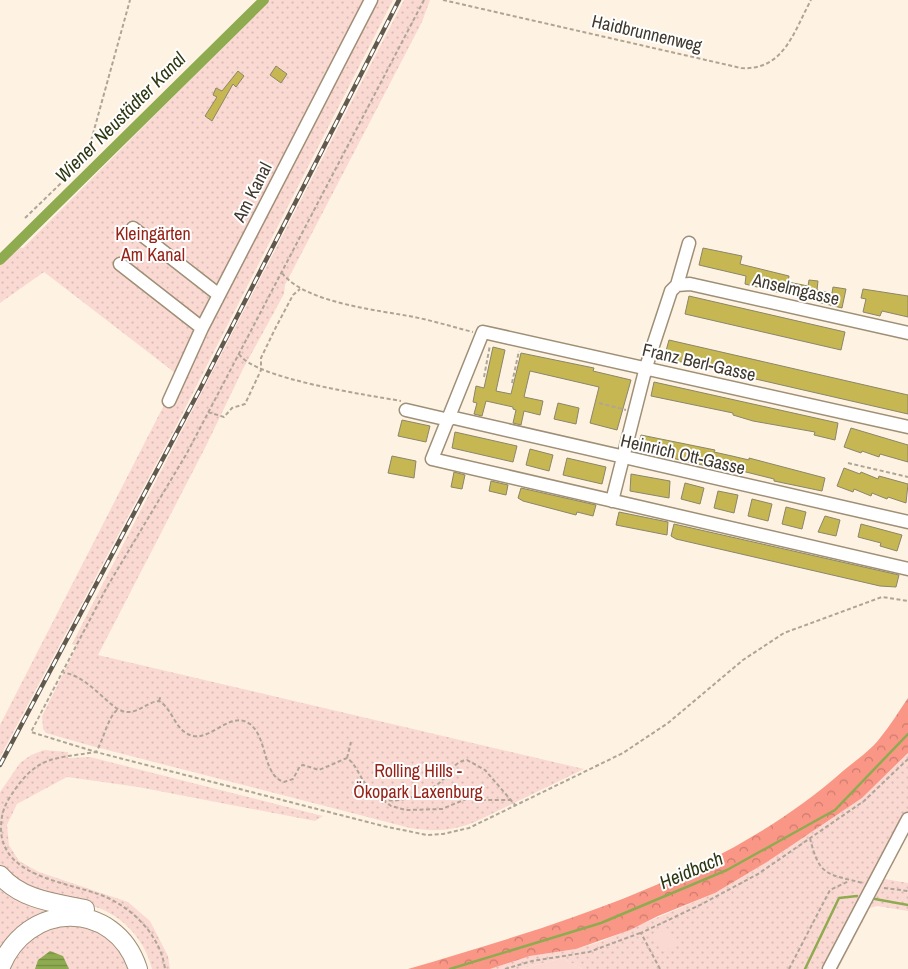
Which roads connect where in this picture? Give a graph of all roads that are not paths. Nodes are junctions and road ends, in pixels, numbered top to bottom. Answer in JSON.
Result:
{"nodes":[{"id":1,"x":371,"y":0,"type":"edge"},
{"id":2,"x":133,"y":228,"type":"dead end"},
{"id":3,"x":690,"y":243,"type":"dead end"},
{"id":4,"x":120,"y":264,"type":"dead end"},
{"id":5,"x":677,"y":285,"type":"junction"},
{"id":6,"x":219,"y":295,"type":"junction"},
{"id":7,"x":202,"y":328,"type":"junction"},
{"id":8,"x":908,"y":333,"type":"edge"},
{"id":9,"x":646,"y":367,"type":"junction"},
{"id":10,"x":169,"y":401,"type":"dead end"},
{"id":11,"x":406,"y":406,"type":"road end"},
{"id":12,"x":450,"y":419,"type":"junction"},
{"id":13,"x":908,"y":427,"type":"edge"},
{"id":14,"x":623,"y":458,"type":"junction"},
{"id":15,"x":612,"y":501,"type":"junction"},
{"id":16,"x":908,"y":522,"type":"edge"},
{"id":17,"x":908,"y":569,"type":"edge"},
{"id":18,"x":908,"y":819,"type":"edge"},
{"id":19,"x":0,"y":875,"type":"edge"},
{"id":20,"x":0,"y":969,"type":"edge"},
{"id":21,"x":138,"y":969,"type":"edge"},
{"id":22,"x":147,"y":969,"type":"edge"},
{"id":23,"x":829,"y":969,"type":"edge"}],
"edges":[{"from":1,"to":6,"type":"street","name":"Am Kanal"},
{"from":2,"to":6,"type":"street"},
{"from":3,"to":5,"type":"street"},
{"from":4,"to":7,"type":"street"},
{"from":5,"to":8,"type":"street","name":"Anselmgasse"},
{"from":5,"to":9,"type":"street"},
{"from":6,"to":7,"type":"street","name":"Am Kanal"},
{"from":7,"to":10,"type":"street","name":"Am Kanal"},
{"from":9,"to":12,"type":"street","name":"Franz Berl-Gasse"},
{"from":9,"to":13,"type":"street","name":"Franz Berl-Gasse"},
{"from":9,"to":14,"type":"street"},
{"from":11,"to":12,"type":"street","name":"Heinrich Ott-Gasse"},
{"from":12,"to":14,"type":"street","name":"Heinrich Ott-Gasse"},
{"from":12,"to":15,"type":"street"},
{"from":14,"to":15,"type":"street"},
{"from":14,"to":16,"type":"street","name":"Heinrich Ott-Gasse"},
{"from":15,"to":17,"type":"street"},
{"from":18,"to":23,"type":"street"},
{"from":19,"to":22,"type":"highway"},
{"from":20,"to":21,"type":"highway"}]}
